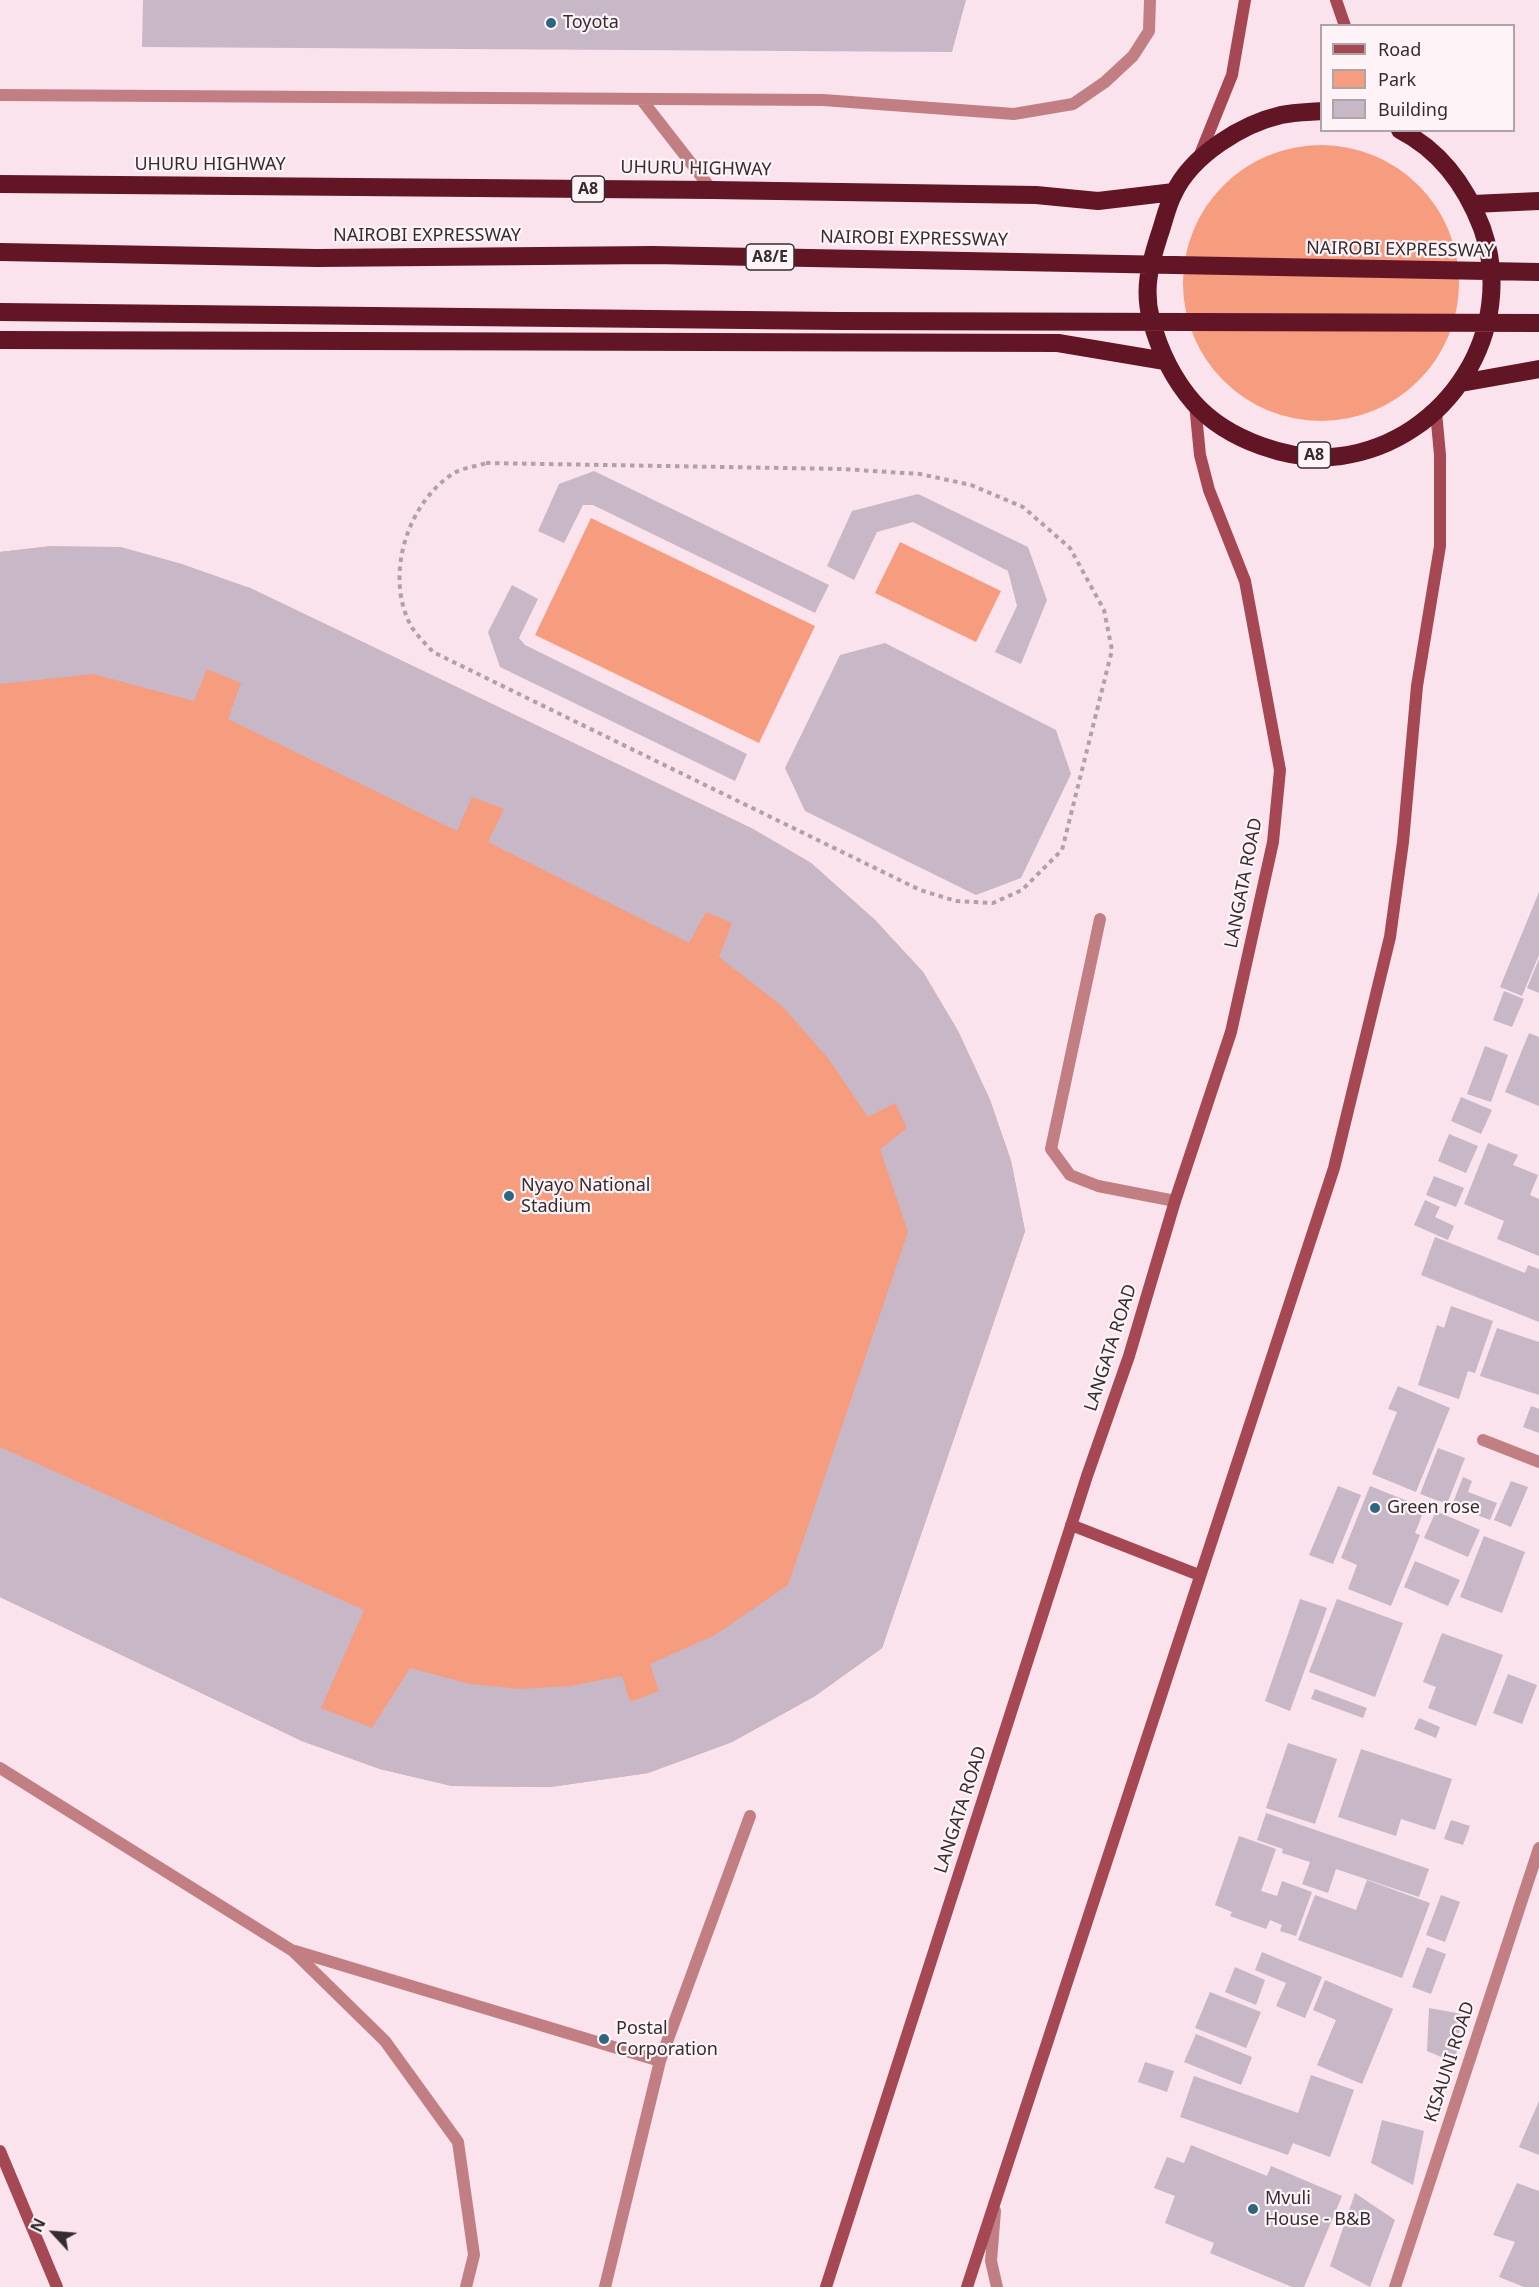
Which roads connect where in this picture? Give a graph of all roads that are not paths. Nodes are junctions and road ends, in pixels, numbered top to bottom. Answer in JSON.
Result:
{"nodes":[{"id":1,"x":1150,"y":0,"type":"edge"},
{"id":2,"x":1245,"y":0,"type":"edge"},
{"id":3,"x":1336,"y":0,"type":"edge"},
{"id":4,"x":1345,"y":24,"type":"edge"},
{"id":5,"x":0,"y":95,"type":"edge"},
{"id":6,"x":641,"y":99,"type":"junction"},
{"id":7,"x":1320,"y":111,"type":"edge"},
{"id":8,"x":1403,"y":132,"type":"edge"},
{"id":9,"x":1196,"y":163,"type":"junction"},
{"id":10,"x":0,"y":184,"type":"edge"},
{"id":11,"x":712,"y":190,"type":"junction"},
{"id":12,"x":1174,"y":192,"type":"junction"},
{"id":13,"x":1539,"y":201,"type":"edge"},
{"id":14,"x":1473,"y":204,"type":"junction"},
{"id":15,"x":0,"y":252,"type":"edge"},
{"id":16,"x":1539,"y":272,"type":"edge"},
{"id":17,"x":0,"y":312,"type":"edge"},
{"id":18,"x":1539,"y":323,"type":"edge"},
{"id":19,"x":0,"y":340,"type":"edge"},
{"id":20,"x":1165,"y":361,"type":"junction"},
{"id":21,"x":1539,"y":369,"type":"edge"},
{"id":22,"x":1461,"y":383,"type":"junction"},
{"id":23,"x":1195,"y":404,"type":"junction"},
{"id":24,"x":1436,"y":412,"type":"junction"},
{"id":25,"x":1100,"y":919,"type":"dead end"},
{"id":26,"x":1175,"y":1201,"type":"junction"},
{"id":27,"x":1483,"y":1440,"type":"dead end"},
{"id":28,"x":1539,"y":1462,"type":"edge"},
{"id":29,"x":1071,"y":1525,"type":"junction"},
{"id":30,"x":1199,"y":1575,"type":"junction"},
{"id":31,"x":0,"y":1768,"type":"edge"},
{"id":32,"x":750,"y":1816,"type":"dead end"},
{"id":33,"x":1539,"y":1848,"type":"edge"},
{"id":34,"x":294,"y":1950,"type":"junction"},
{"id":35,"x":660,"y":2061,"type":"junction"},
{"id":36,"x":0,"y":2151,"type":"edge"},
{"id":37,"x":995,"y":2200,"type":"junction"},
{"id":38,"x":57,"y":2287,"type":"edge"},
{"id":39,"x":465,"y":2287,"type":"edge"},
{"id":40,"x":605,"y":2287,"type":"edge"},
{"id":41,"x":826,"y":2287,"type":"edge"},
{"id":42,"x":967,"y":2287,"type":"edge"},
{"id":43,"x":997,"y":2287,"type":"edge"},
{"id":44,"x":1395,"y":2287,"type":"edge"}],
"edges":[{"from":1,"to":6,"type":"street"},
{"from":2,"to":9,"type":"main road"},
{"from":3,"to":4,"type":"main road"},
{"from":5,"to":6,"type":"street"},
{"from":6,"to":11,"type":"street"},
{"from":7,"to":9,"type":"highway","number":"A8"},
{"from":8,"to":14,"type":"highway","number":"A8"},
{"from":9,"to":12,"type":"highway","number":"A8"},
{"from":10,"to":11,"type":"highway","name":"UHURU HIGHWAY","number":"A8"},
{"from":11,"to":12,"type":"highway","name":"UHURU HIGHWAY","number":"A8"},
{"from":12,"to":20,"type":"highway","number":"A8"},
{"from":13,"to":14,"type":"highway"},
{"from":14,"to":22,"type":"highway","number":"A8"},
{"from":15,"to":16,"type":"highway","name":"NAIROBI EXPRESSWAY","number":"A8/E"},
{"from":17,"to":18,"type":"highway"},
{"from":19,"to":20,"type":"highway"},
{"from":20,"to":23,"type":"highway","number":"A8"},
{"from":21,"to":22,"type":"highway"},
{"from":22,"to":24,"type":"highway","number":"A8"},
{"from":23,"to":24,"type":"highway","number":"A8"},
{"from":23,"to":26,"type":"main road","name":"LANGATA ROAD"},
{"from":24,"to":30,"type":"main road"},
{"from":25,"to":26,"type":"street"},
{"from":26,"to":29,"type":"main road","name":"LANGATA ROAD"},
{"from":27,"to":28,"type":"street"},
{"from":29,"to":30,"type":"main road"},
{"from":29,"to":41,"type":"main road","name":"LANGATA ROAD"},
{"from":30,"to":37,"type":"main road"},
{"from":31,"to":34,"type":"street"},
{"from":32,"to":35,"type":"street"},
{"from":33,"to":44,"type":"street","name":"KISAUNI ROAD"},
{"from":34,"to":35,"type":"street"},
{"from":34,"to":39,"type":"street"},
{"from":35,"to":40,"type":"street"},
{"from":36,"to":38,"type":"main road"},
{"from":37,"to":42,"type":"main road"},
{"from":37,"to":43,"type":"street"}]}
